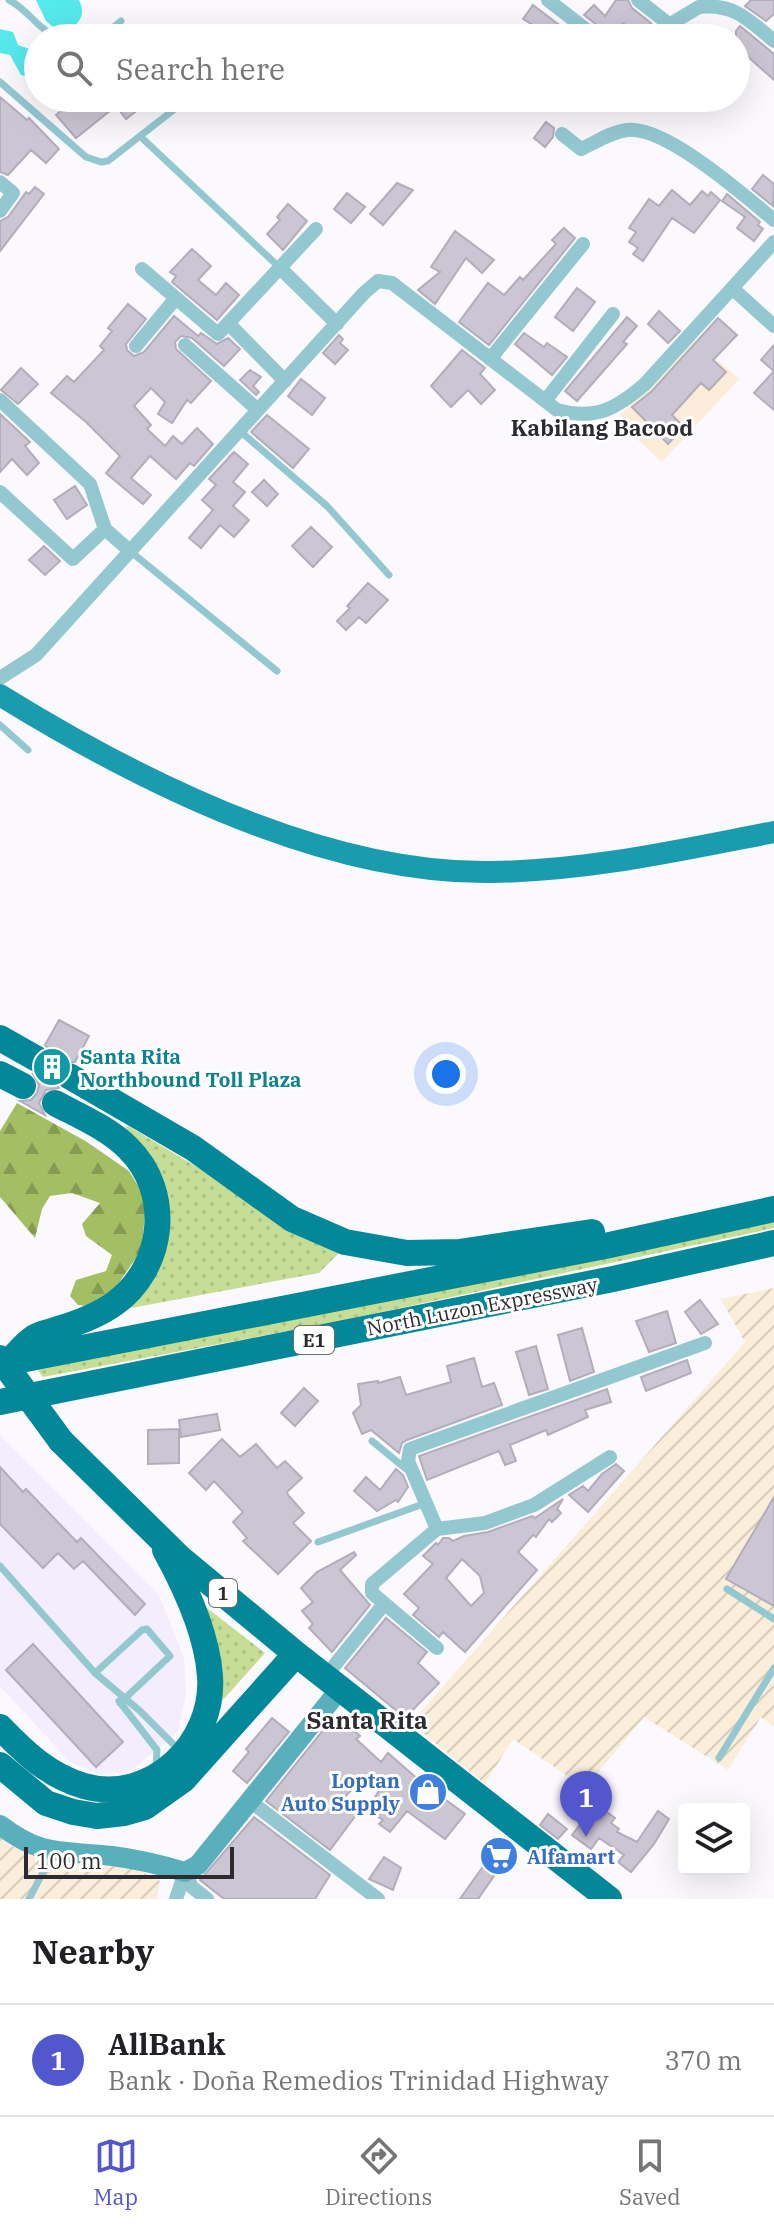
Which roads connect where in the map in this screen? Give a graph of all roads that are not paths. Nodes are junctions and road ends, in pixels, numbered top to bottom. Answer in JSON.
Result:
{"nodes":[{"id":1,"x":9,"y":0,"type":"edge"},
{"id":2,"x":548,"y":0,"type":"edge"},
{"id":3,"x":638,"y":0,"type":"edge"},
{"id":4,"x":121,"y":21,"type":"dead end"},
{"id":5,"x":37,"y":24,"type":"edge"},
{"id":6,"x":117,"y":24,"type":"edge"},
{"id":7,"x":579,"y":24,"type":"edge"},
{"id":8,"x":669,"y":24,"type":"edge"},
{"id":9,"x":672,"y":24,"type":"edge"},
{"id":10,"x":774,"y":40,"type":"edge"},
{"id":11,"x":0,"y":82,"type":"edge"},
{"id":12,"x":24,"y":103,"type":"edge"},
{"id":13,"x":34,"y":112,"type":"edge"},
{"id":14,"x":172,"y":112,"type":"edge"},
{"id":15,"x":562,"y":134,"type":"dead end"},
{"id":16,"x":141,"y":137,"type":"junction"},
{"id":17,"x":0,"y":182,"type":"edge"},
{"id":18,"x":0,"y":211,"type":"edge"},
{"id":19,"x":774,"y":220,"type":"edge"},
{"id":20,"x":316,"y":229,"type":"dead end"},
{"id":21,"x":774,"y":242,"type":"edge"},
{"id":22,"x":583,"y":244,"type":"dead end"},
{"id":23,"x":279,"y":267,"type":"junction"},
{"id":24,"x":142,"y":269,"type":"dead end"},
{"id":25,"x":732,"y":288,"type":"junction"},
{"id":26,"x":176,"y":298,"type":"junction"},
{"id":27,"x":613,"y":314,"type":"dead end"},
{"id":28,"x":228,"y":323,"type":"junction"},
{"id":29,"x":337,"y":324,"type":"junction"},
{"id":30,"x":774,"y":326,"type":"edge"},
{"id":31,"x":185,"y":345,"type":"dead end"},
{"id":32,"x":136,"y":346,"type":"dead end"},
{"id":33,"x":490,"y":359,"type":"junction"},
{"id":34,"x":285,"y":381,"type":"junction"},
{"id":35,"x":0,"y":400,"type":"edge"},
{"id":36,"x":545,"y":401,"type":"junction"},
{"id":37,"x":258,"y":410,"type":"junction"},
{"id":38,"x":240,"y":431,"type":"junction"},
{"id":39,"x":0,"y":492,"type":"edge"},
{"id":40,"x":105,"y":529,"type":"junction"},
{"id":41,"x":130,"y":551,"type":"junction"},
{"id":42,"x":389,"y":575,"type":"dead end"},
{"id":43,"x":277,"y":671,"type":"dead end"},
{"id":44,"x":0,"y":678,"type":"edge"},
{"id":45,"x":0,"y":695,"type":"edge"},
{"id":46,"x":0,"y":725,"type":"edge"},
{"id":47,"x":28,"y":750,"type":"dead end"},
{"id":48,"x":774,"y":832,"type":"edge"},
{"id":49,"x":0,"y":1038,"type":"edge"},
{"id":50,"x":37,"y":1059,"type":"dead end"},
{"id":51,"x":69,"y":1076,"type":"dead end"},
{"id":52,"x":55,"y":1103,"type":"dead end"},
{"id":53,"x":774,"y":1209,"type":"edge"},
{"id":54,"x":650,"y":1237,"type":"junction"},
{"id":55,"x":774,"y":1243,"type":"edge"},
{"id":56,"x":705,"y":1343,"type":"dead end"},
{"id":57,"x":3,"y":1362,"type":"edge"},
{"id":58,"x":38,"y":1396,"type":"junction"},
{"id":59,"x":0,"y":1402,"type":"edge"},
{"id":60,"x":0,"y":1418,"type":"edge"},
{"id":61,"x":372,"y":1441,"type":"dead end"},
{"id":62,"x":610,"y":1457,"type":"dead end"},
{"id":63,"x":416,"y":1477,"type":"junction"},
{"id":64,"x":426,"y":1503,"type":"junction"},
{"id":65,"x":437,"y":1529,"type":"junction"},
{"id":66,"x":160,"y":1540,"type":"junction"},
{"id":67,"x":318,"y":1542,"type":"dead end"},
{"id":68,"x":0,"y":1566,"type":"edge"},
{"id":69,"x":727,"y":1589,"type":"dead end"},
{"id":70,"x":384,"y":1604,"type":"junction"},
{"id":71,"x":774,"y":1619,"type":"edge"},
{"id":72,"x":437,"y":1648,"type":"dead end"},
{"id":73,"x":291,"y":1650,"type":"junction"},
{"id":74,"x":774,"y":1668,"type":"edge"},
{"id":75,"x":95,"y":1673,"type":"junction"},
{"id":76,"x":333,"y":1683,"type":"junction"},
{"id":77,"x":122,"y":1701,"type":"junction"},
{"id":78,"x":0,"y":1727,"type":"edge"},
{"id":79,"x":719,"y":1758,"type":"dead end"},
{"id":80,"x":177,"y":1762,"type":"junction"},
{"id":81,"x":0,"y":1765,"type":"edge"},
{"id":82,"x":250,"y":1801,"type":"junction"},
{"id":83,"x":0,"y":1825,"type":"edge"},
{"id":84,"x":53,"y":1852,"type":"junction"},
{"id":85,"x":185,"y":1872,"type":"junction"},
{"id":86,"x":29,"y":1899,"type":"edge"},
{"id":87,"x":176,"y":1899,"type":"edge"},
{"id":88,"x":207,"y":1899,"type":"edge"},
{"id":89,"x":378,"y":1899,"type":"edge"},
{"id":90,"x":609,"y":1899,"type":"edge"}],
"edges":[{"from":1,"to":5,"type":"lane"},
{"from":2,"to":7,"type":"street"},
{"from":3,"to":8,"type":"street"},
{"from":4,"to":6,"type":"lane"},
{"from":9,"to":10,"type":"street"},
{"from":11,"to":12,"type":"lane"},
{"from":13,"to":16,"type":"lane"},
{"from":14,"to":16,"type":"lane"},
{"from":15,"to":19,"type":"street"},
{"from":16,"to":23,"type":"lane"},
{"from":17,"to":18,"type":"street"},
{"from":20,"to":23,"type":"street"},
{"from":21,"to":25,"type":"street"},
{"from":22,"to":33,"type":"street"},
{"from":23,"to":28,"type":"street"},
{"from":23,"to":29,"type":"street"},
{"from":24,"to":26,"type":"street"},
{"from":25,"to":30,"type":"street"},
{"from":25,"to":36,"type":"street"},
{"from":26,"to":28,"type":"street"},
{"from":26,"to":32,"type":"street"},
{"from":27,"to":36,"type":"street"},
{"from":28,"to":34,"type":"street"},
{"from":29,"to":33,"type":"street"},
{"from":29,"to":34,"type":"street"},
{"from":31,"to":37,"type":"street"},
{"from":33,"to":36,"type":"street"},
{"from":34,"to":37,"type":"street"},
{"from":35,"to":40,"type":"street"},
{"from":37,"to":38,"type":"street"},
{"from":38,"to":41,"type":"street"},
{"from":38,"to":42,"type":"lane"},
{"from":39,"to":40,"type":"street"},
{"from":40,"to":41,"type":"street"},
{"from":41,"to":43,"type":"lane"},
{"from":41,"to":44,"type":"street"},
{"from":45,"to":48,"type":"main road"},
{"from":46,"to":47,"type":"lane"},
{"from":49,"to":50,"type":"highway"},
{"from":51,"to":54,"type":"highway"},
{"from":52,"to":57,"type":"highway"},
{"from":53,"to":54,"type":"highway","name":"North Luzon Expressway","number":"E1"},
{"from":54,"to":57,"type":"highway","name":"North Luzon Expressway","number":"E1"},
{"from":55,"to":58,"type":"highway","name":"North Luzon Expressway","number":"E1"},
{"from":56,"to":63,"type":"street"},
{"from":57,"to":66,"type":"highway","number":"1","bridge":true},
{"from":58,"to":59,"type":"highway","name":"North Luzon Expressway","number":"E1"},
{"from":58,"to":60,"type":"highway"},
{"from":61,"to":63,"type":"lane"},
{"from":62,"to":65,"type":"street"},
{"from":63,"to":64,"type":"street"},
{"from":64,"to":65,"type":"street"},
{"from":64,"to":67,"type":"lane"},
{"from":65,"to":70,"type":"street"},
{"from":66,"to":73,"type":"highway","number":"1"},
{"from":66,"to":80,"type":"highway"},
{"from":68,"to":75,"type":"lane"},
{"from":69,"to":71,"type":"lane"},
{"from":70,"to":72,"type":"street"},
{"from":70,"to":76,"type":"street"},
{"from":73,"to":76,"type":"highway","number":"1"},
{"from":73,"to":80,"type":"highway"},
{"from":74,"to":79,"type":"lane"},
{"from":75,"to":77,"type":"lane"},
{"from":75,"to":77,"type":"lane"},
{"from":76,"to":82,"type":"main road"},
{"from":76,"to":90,"type":"highway","number":"1"},
{"from":77,"to":80,"type":"lane"},
{"from":77,"to":80,"type":"lane"},
{"from":78,"to":80,"type":"highway"},
{"from":80,"to":81,"type":"highway"},
{"from":82,"to":85,"type":"main road"},
{"from":82,"to":89,"type":"street"},
{"from":83,"to":84,"type":"main road"},
{"from":84,"to":85,"type":"main road"},
{"from":84,"to":86,"type":"lane"},
{"from":85,"to":87,"type":"street"},
{"from":85,"to":88,"type":"street"}]}
